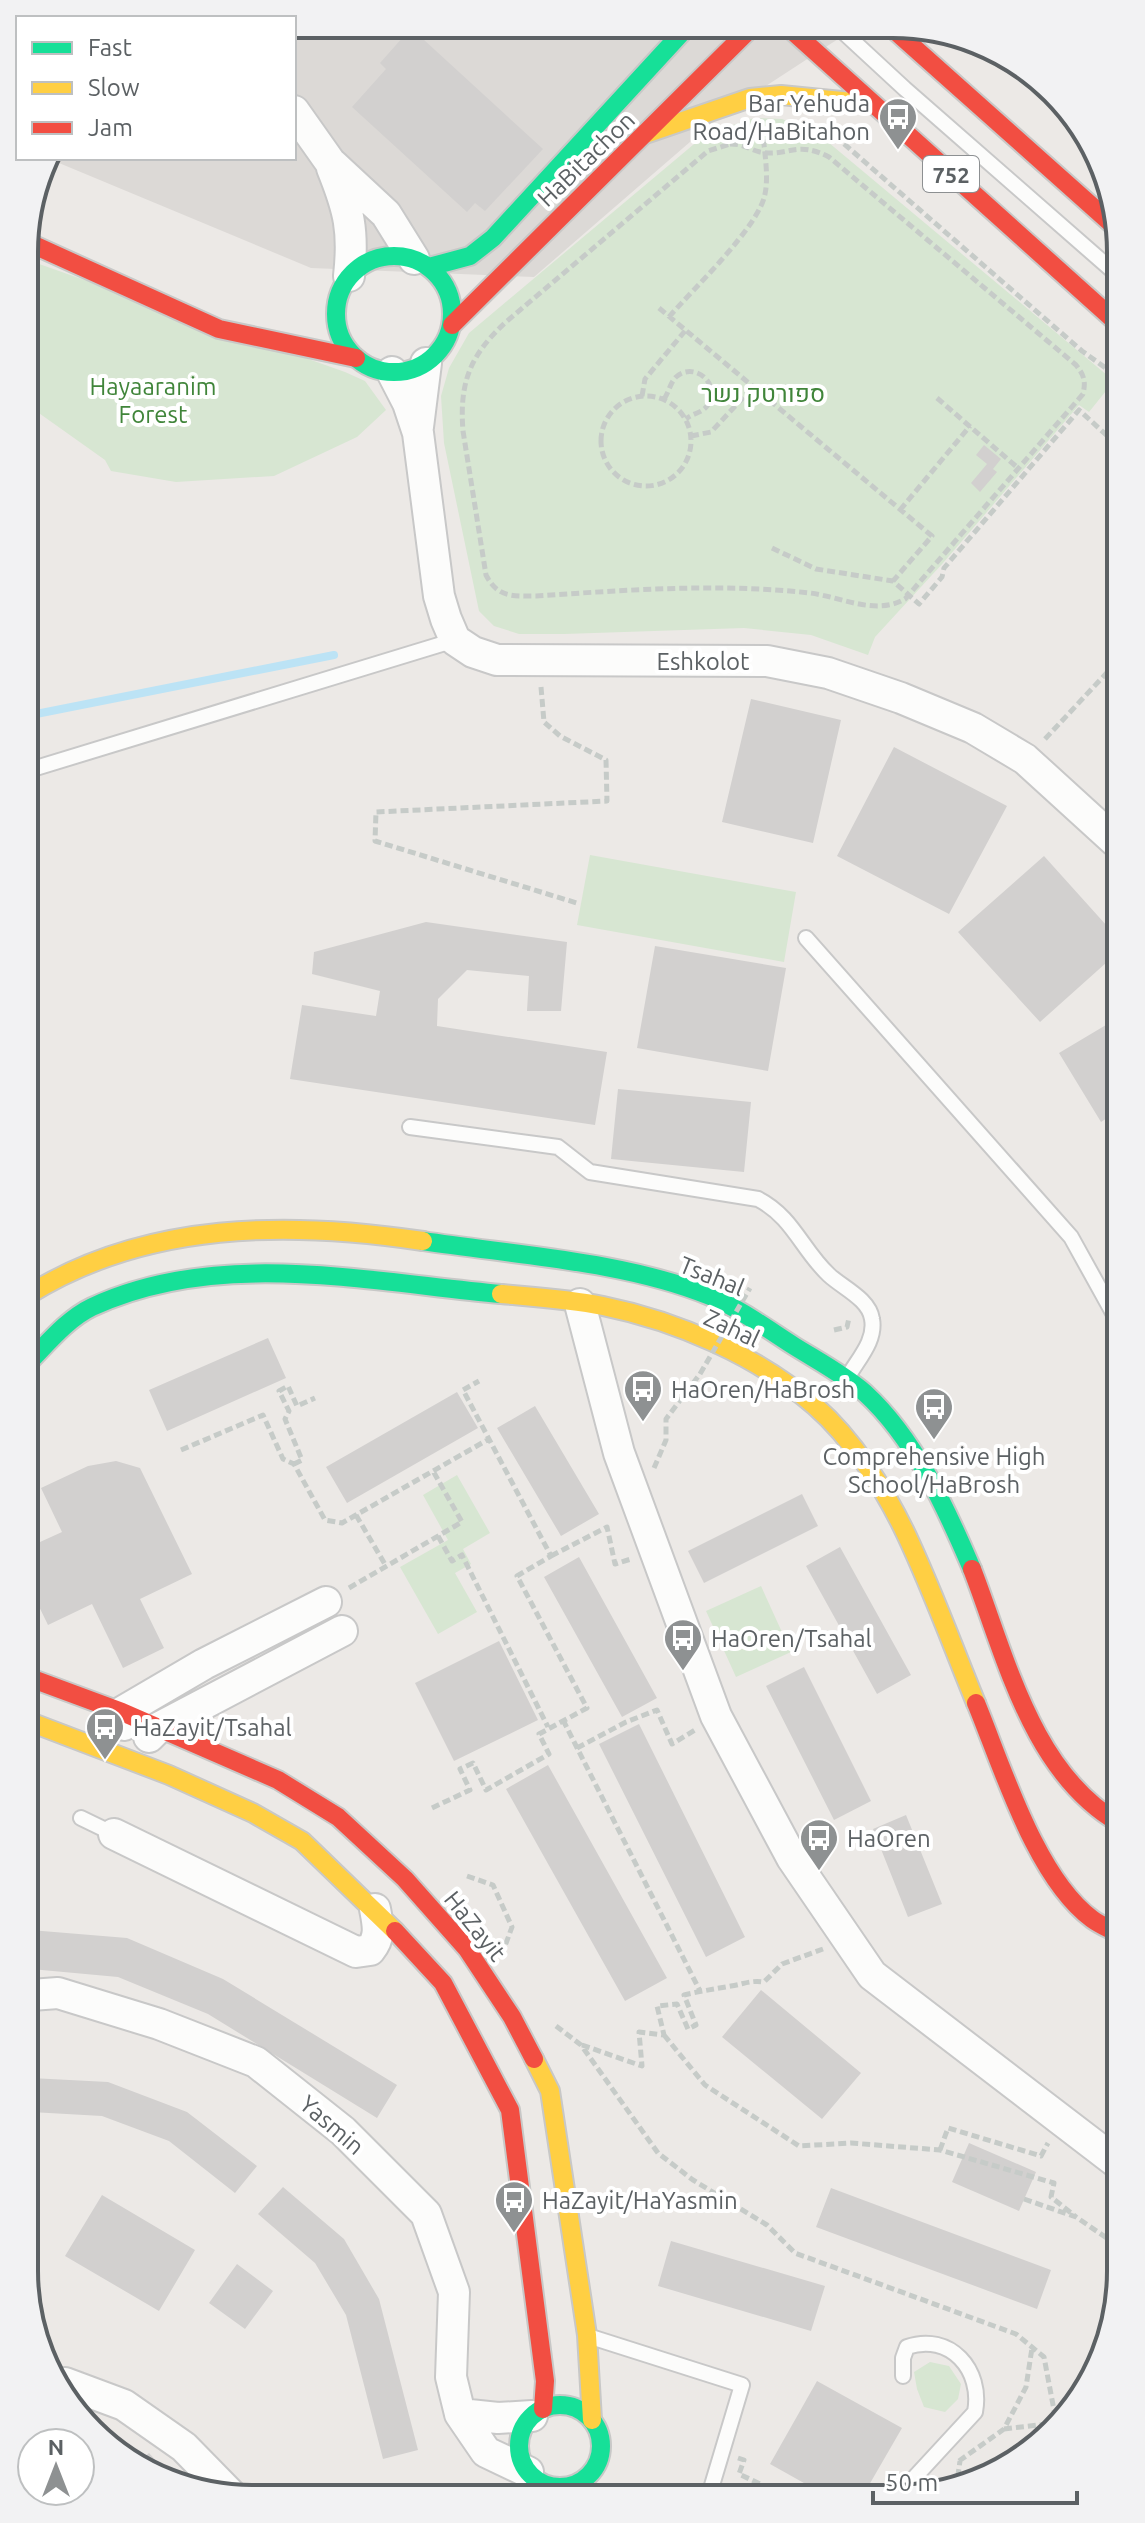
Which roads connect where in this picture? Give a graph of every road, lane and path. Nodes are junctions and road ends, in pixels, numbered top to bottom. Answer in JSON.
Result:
{"nodes":[{"id":1,"x":677,"y":38,"type":"edge"},
{"id":2,"x":741,"y":38,"type":"edge"},
{"id":3,"x":800,"y":38,"type":"edge"},
{"id":4,"x":850,"y":38,"type":"edge"},
{"id":5,"x":904,"y":39,"type":"edge"},
{"id":6,"x":925,"y":41,"type":"edge"},
{"id":7,"x":941,"y":73,"type":"junction"},
{"id":8,"x":872,"y":104,"type":"junction"},
{"id":9,"x":296,"y":114,"type":"edge"},
{"id":10,"x":828,"y":130,"type":"dead end"},
{"id":11,"x":648,"y":133,"type":"junction"},
{"id":12,"x":764,"y":152,"type":"junction"},
{"id":13,"x":330,"y":162,"type":"junction"},
{"id":14,"x":1104,"y":217,"type":"edge"},
{"id":15,"x":38,"y":247,"type":"edge"},
{"id":16,"x":421,"y":263,"type":"junction"},
{"id":17,"x":1107,"y":266,"type":"edge"},
{"id":18,"x":349,"y":276,"type":"junction"},
{"id":19,"x":336,"y":304,"type":"junction"},
{"id":20,"x":659,"y":308,"type":"dead end"},
{"id":21,"x":1107,"y":314,"type":"edge"},
{"id":22,"x":669,"y":317,"type":"junction"},
{"id":23,"x":315,"y":318,"type":"dead end"},
{"id":24,"x":452,"y":325,"type":"junction"},
{"id":25,"x":289,"y":328,"type":"dead end"},
{"id":26,"x":685,"y":331,"type":"junction"},
{"id":27,"x":260,"y":338,"type":"junction"},
{"id":28,"x":356,"y":358,"type":"junction"},
{"id":29,"x":426,"y":363,"type":"junction"},
{"id":30,"x":1107,"y":369,"type":"edge"},
{"id":31,"x":392,"y":372,"type":"junction"},
{"id":32,"x":753,"y":387,"type":"junction"},
{"id":33,"x":642,"y":396,"type":"junction"},
{"id":34,"x":937,"y":398,"type":"dead end"},
{"id":35,"x":664,"y":399,"type":"junction"},
{"id":36,"x":686,"y":419,"type":"junction"},
{"id":37,"x":970,"y":426,"type":"junction"},
{"id":38,"x":418,"y":433,"type":"junction"},
{"id":39,"x":691,"y":436,"type":"junction"},
{"id":40,"x":1107,"y":436,"type":"edge"},
{"id":41,"x":1018,"y":468,"type":"junction"},
{"id":42,"x":900,"y":510,"type":"junction"},
{"id":43,"x":772,"y":548,"type":"dead end"},
{"id":44,"x":893,"y":581,"type":"junction"},
{"id":45,"x":908,"y":594,"type":"junction"},
{"id":46,"x":455,"y":640,"type":"junction"},
{"id":47,"x":540,"y":660,"type":"junction"},
{"id":48,"x":1107,"y":673,"type":"edge"},
{"id":49,"x":1039,"y":745,"type":"dead end"},
{"id":50,"x":38,"y":767,"type":"edge"},
{"id":51,"x":1107,"y":832,"type":"edge"},
{"id":52,"x":580,"y":904,"type":"dead end"},
{"id":53,"x":806,"y":938,"type":"dead end"},
{"id":54,"x":410,"y":1127,"type":"dead end"},
{"id":55,"x":38,"y":1287,"type":"edge"},
{"id":56,"x":750,"y":1288,"type":"dead end"},
{"id":57,"x":1107,"y":1302,"type":"edge"},
{"id":58,"x":580,"y":1304,"type":"junction"},
{"id":59,"x":38,"y":1354,"type":"edge"},
{"id":60,"x":846,"y":1378,"type":"junction"},
{"id":61,"x":479,"y":1381,"type":"dead end"},
{"id":62,"x":315,"y":1398,"type":"dead end"},
{"id":63,"x":489,"y":1439,"type":"junction"},
{"id":64,"x":181,"y":1450,"type":"dead end"},
{"id":65,"x":294,"y":1464,"type":"junction"},
{"id":66,"x":433,"y":1471,"type":"junction"},
{"id":67,"x":638,"y":1506,"type":"junction"},
{"id":68,"x":356,"y":1514,"type":"junction"},
{"id":69,"x":438,"y":1536,"type":"junction"},
{"id":70,"x":655,"y":1551,"type":"junction"},
{"id":71,"x":551,"y":1556,"type":"junction"},
{"id":72,"x":386,"y":1566,"type":"junction"},
{"id":73,"x":326,"y":1602,"type":"joint"},
{"id":74,"x":342,"y":1631,"type":"dead end"},
{"id":75,"x":38,"y":1681,"type":"edge"},
{"id":76,"x":122,"y":1712,"type":"junction"},
{"id":77,"x":716,"y":1716,"type":"junction"},
{"id":78,"x":563,"y":1720,"type":"junction"},
{"id":79,"x":38,"y":1725,"type":"edge"},
{"id":80,"x":548,"y":1727,"type":"junction"},
{"id":81,"x":158,"y":1728,"type":"junction"},
{"id":82,"x":577,"y":1748,"type":"junction"},
{"id":83,"x":128,"y":1759,"type":"junction"},
{"id":84,"x":432,"y":1808,"type":"dead end"},
{"id":85,"x":1107,"y":1816,"type":"edge"},
{"id":86,"x":81,"y":1818,"type":"dead end"},
{"id":87,"x":114,"y":1834,"type":"joint"},
{"id":88,"x":467,"y":1876,"type":"dead end"},
{"id":89,"x":375,"y":1909,"type":"junction"},
{"id":90,"x":1107,"y":1927,"type":"edge"},
{"id":91,"x":847,"y":1940,"type":"junction"},
{"id":92,"x":503,"y":1950,"type":"dead end"},
{"id":93,"x":700,"y":1991,"type":"junction"},
{"id":94,"x":38,"y":1994,"type":"edge"},
{"id":95,"x":552,"y":2023,"type":"dead end"},
{"id":96,"x":664,"y":2035,"type":"junction"},
{"id":97,"x":581,"y":2045,"type":"junction"},
{"id":98,"x":940,"y":2150,"type":"junction"},
{"id":99,"x":1107,"y":2155,"type":"edge"},
{"id":100,"x":1041,"y":2156,"type":"dead end"},
{"id":101,"x":1024,"y":2199,"type":"dead end"},
{"id":102,"x":1076,"y":2217,"type":"junction"},
{"id":103,"x":1107,"y":2238,"type":"edge"},
{"id":104,"x":587,"y":2335,"type":"junction"},
{"id":105,"x":1032,"y":2347,"type":"junction"},
{"id":106,"x":903,"y":2376,"type":"dead end"},
{"id":107,"x":72,"y":2386,"type":"edge"},
{"id":108,"x":1054,"y":2411,"type":"edge"},
{"id":109,"x":538,"y":2412,"type":"junction"},
{"id":110,"x":460,"y":2414,"type":"junction"},
{"id":111,"x":592,"y":2420,"type":"junction"},
{"id":112,"x":1041,"y":2425,"type":"edge"},
{"id":113,"x":1004,"y":2429,"type":"junction"},
{"id":114,"x":940,"y":2450,"type":"junction"},
{"id":115,"x":744,"y":2460,"type":"dead end"},
{"id":116,"x":960,"y":2461,"type":"junction"},
{"id":117,"x":958,"y":2475,"type":"edge"},
{"id":118,"x":218,"y":2482,"type":"edge"},
{"id":119,"x":534,"y":2482,"type":"edge"},
{"id":120,"x":909,"y":2484,"type":"edge"},
{"id":121,"x":582,"y":2485,"type":"edge"},
{"id":122,"x":712,"y":2485,"type":"edge"},
{"id":123,"x":762,"y":2485,"type":"edge"}],
"edges":[{"from":1,"to":16,"type":"main road","name":"HaBitachon"},
{"from":2,"to":11,"type":"main road","name":"HaBitachon"},
{"from":3,"to":8,"type":"main road","number":"752"},
{"from":4,"to":17,"type":"lane"},
{"from":5,"to":7,"type":"main road"},
{"from":6,"to":7,"type":"main road"},
{"from":7,"to":14,"type":"main road"},
{"from":8,"to":11,"type":"main road"},
{"from":8,"to":21,"type":"main road","number":"752"},
{"from":9,"to":13,"type":"street"},
{"from":10,"to":30,"type":"path"},
{"from":11,"to":24,"type":"main road","name":"HaBitachon"},
{"from":12,"to":22,"type":"path"},
{"from":12,"to":41,"type":"path"},
{"from":12,"to":45,"type":"path"},
{"from":13,"to":16,"type":"street"},
{"from":13,"to":18,"type":"street"},
{"from":15,"to":27,"type":"main road"},
{"from":16,"to":18,"type":"main road"},
{"from":16,"to":24,"type":"main road"},
{"from":18,"to":19,"type":"main road"},
{"from":19,"to":23,"type":"main road"},
{"from":19,"to":28,"type":"main road"},
{"from":20,"to":22,"type":"path"},
{"from":22,"to":26,"type":"path"},
{"from":24,"to":29,"type":"main road"},
{"from":25,"to":27,"type":"main road"},
{"from":26,"to":32,"type":"path"},
{"from":26,"to":33,"type":"path"},
{"from":27,"to":28,"type":"main road"},
{"from":28,"to":31,"type":"main road"},
{"from":29,"to":31,"type":"main road"},
{"from":29,"to":38,"type":"street"},
{"from":31,"to":38,"type":"street"},
{"from":32,"to":39,"type":"path"},
{"from":32,"to":42,"type":"path"},
{"from":33,"to":35,"type":"path"},
{"from":33,"to":39,"type":"path"},
{"from":34,"to":37,"type":"path"},
{"from":35,"to":36,"type":"path"},
{"from":35,"to":36,"type":"path"},
{"from":36,"to":39,"type":"path"},
{"from":37,"to":41,"type":"path"},
{"from":37,"to":42,"type":"path"},
{"from":38,"to":46,"type":"street"},
{"from":40,"to":45,"type":"path"},
{"from":41,"to":45,"type":"path"},
{"from":42,"to":44,"type":"path"},
{"from":43,"to":44,"type":"path"},
{"from":44,"to":45,"type":"path"},
{"from":46,"to":47,"type":"street","name":"Eshkolot"},
{"from":46,"to":50,"type":"lane"},
{"from":47,"to":51,"type":"street","name":"Eshkolot"},
{"from":47,"to":52,"type":"path"},
{"from":48,"to":49,"type":"path"},
{"from":53,"to":57,"type":"lane"},
{"from":54,"to":60,"type":"lane"},
{"from":55,"to":60,"type":"main road","name":"Tsahal"},
{"from":56,"to":67,"type":"path","bridge":true},
{"from":58,"to":59,"type":"main road","name":"Zahal"},
{"from":58,"to":67,"type":"street"},
{"from":58,"to":90,"type":"main road","name":"Zahal"},
{"from":60,"to":85,"type":"main road","name":"Tsahal"},
{"from":61,"to":63,"type":"path"},
{"from":62,"to":65,"type":"path"},
{"from":63,"to":66,"type":"path"},
{"from":63,"to":71,"type":"path"},
{"from":64,"to":65,"type":"path"},
{"from":65,"to":68,"type":"path"},
{"from":66,"to":68,"type":"path"},
{"from":66,"to":69,"type":"path"},
{"from":67,"to":70,"type":"street"},
{"from":68,"to":72,"type":"path"},
{"from":69,"to":72,"type":"path"},
{"from":69,"to":80,"type":"path"},
{"from":70,"to":71,"type":"path"},
{"from":70,"to":77,"type":"street"},
{"from":71,"to":78,"type":"path"},
{"from":72,"to":73,"type":"path"},
{"from":73,"to":76,"type":"street"},
{"from":74,"to":81,"type":"street"},
{"from":75,"to":76,"type":"main road","name":"HaZayit"},
{"from":76,"to":81,"type":"main road","name":"HaZayit"},
{"from":76,"to":83,"type":"street"},
{"from":77,"to":82,"type":"path"},
{"from":77,"to":91,"type":"street"},
{"from":78,"to":80,"type":"path"},
{"from":78,"to":82,"type":"path"},
{"from":79,"to":83,"type":"main road"},
{"from":80,"to":84,"type":"path"},
{"from":81,"to":83,"type":"street"},
{"from":81,"to":104,"type":"main road","name":"HaZayit"},
{"from":82,"to":93,"type":"path"},
{"from":83,"to":89,"type":"main road"},
{"from":86,"to":87,"type":"lane"},
{"from":87,"to":89,"type":"street"},
{"from":88,"to":92,"type":"path"},
{"from":89,"to":109,"type":"main road"},
{"from":91,"to":93,"type":"path"},
{"from":91,"to":99,"type":"street"},
{"from":93,"to":96,"type":"path"},
{"from":94,"to":110,"type":"street","name":"Yasmin"},
{"from":95,"to":97,"type":"path"},
{"from":96,"to":97,"type":"path"},
{"from":96,"to":98,"type":"path"},
{"from":97,"to":105,"type":"path"},
{"from":98,"to":100,"type":"path"},
{"from":98,"to":102,"type":"path"},
{"from":101,"to":102,"type":"path"},
{"from":102,"to":103,"type":"path"},
{"from":104,"to":111,"type":"main road","name":"HaZayit"},
{"from":104,"to":122,"type":"lane"},
{"from":105,"to":108,"type":"path"},
{"from":105,"to":113,"type":"path"},
{"from":106,"to":114,"type":"lane"},
{"from":107,"to":118,"type":"street"},
{"from":109,"to":110,"type":"street"},
{"from":109,"to":111,"type":"main road"},
{"from":109,"to":119,"type":"main road"},
{"from":110,"to":119,"type":"street","name":"Yasmin"},
{"from":111,"to":121,"type":"main road"},
{"from":112,"to":113,"type":"path"},
{"from":113,"to":116,"type":"path"},
{"from":114,"to":116,"type":"path"},
{"from":114,"to":120,"type":"lane"},
{"from":115,"to":123,"type":"path"},
{"from":116,"to":117,"type":"path"}]}
